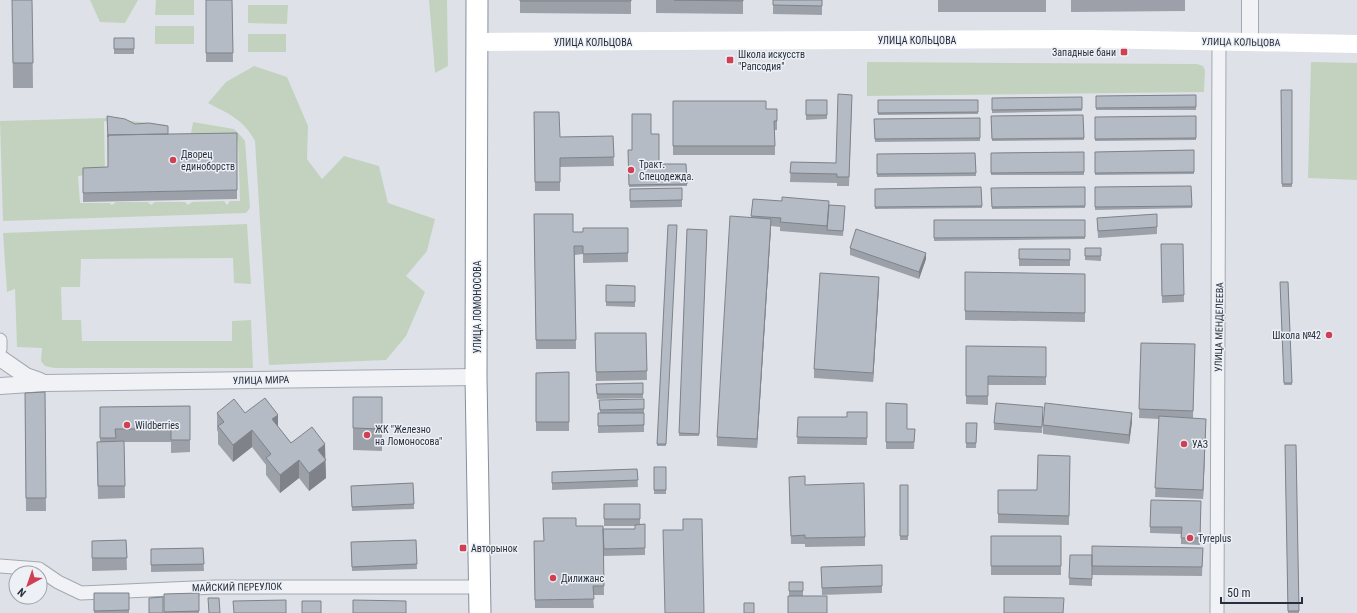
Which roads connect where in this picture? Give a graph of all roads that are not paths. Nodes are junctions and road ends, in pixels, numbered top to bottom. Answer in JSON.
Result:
{"nodes":[{"id":1,"x":477,"y":0,"type":"edge"},
{"id":2,"x":1250,"y":0,"type":"edge"},
{"id":3,"x":1250,"y":41,"type":"junction"},
{"id":4,"x":477,"y":42,"type":"junction"},
{"id":5,"x":1219,"y":42,"type":"junction"},
{"id":6,"x":1357,"y":44,"type":"edge"},
{"id":7,"x":0,"y":340,"type":"edge"},
{"id":8,"x":0,"y":348,"type":"edge"},
{"id":9,"x":0,"y":358,"type":"edge"},
{"id":10,"x":476,"y":376,"type":"junction"},
{"id":11,"x":45,"y":383,"type":"junction"},
{"id":12,"x":0,"y":386,"type":"edge"},
{"id":13,"x":0,"y":566,"type":"edge"},
{"id":14,"x":480,"y":587,"type":"junction"},
{"id":15,"x":480,"y":613,"type":"edge"},
{"id":16,"x":1217,"y":613,"type":"edge"}],
"edges":[{"from":1,"to":4,"type":"highway","name":"УЛИЦА ЛОМОНОСОВА"},
{"from":2,"to":3,"type":"street"},
{"from":3,"to":5,"type":"main road","name":"УЛИЦА КОЛЬЦОВА"},
{"from":3,"to":6,"type":"main road","name":"УЛИЦА КОЛЬЦОВА"},
{"from":4,"to":5,"type":"main road","name":"УЛИЦА КОЛЬЦОВА"},
{"from":4,"to":10,"type":"highway","name":"УЛИЦА ЛОМОНОСОВА"},
{"from":5,"to":16,"type":"street","name":"УЛИЦА МЕНДЕЛЕЕВА"},
{"from":7,"to":8,"type":"street"},
{"from":9,"to":11,"type":"street","name":"УЛИЦА МИРА"},
{"from":10,"to":11,"type":"street","name":"УЛИЦА МИРА"},
{"from":10,"to":14,"type":"highway","name":"УЛИЦА ЛОМОНОСОВА"},
{"from":11,"to":12,"type":"street","name":"УЛИЦА МИРА"},
{"from":13,"to":14,"type":"street","name":"МАЙСКИЙ ПЕРЕУЛОК"},
{"from":14,"to":15,"type":"highway","name":"УЛИЦА ЛОМОНОСОВА"}]}
